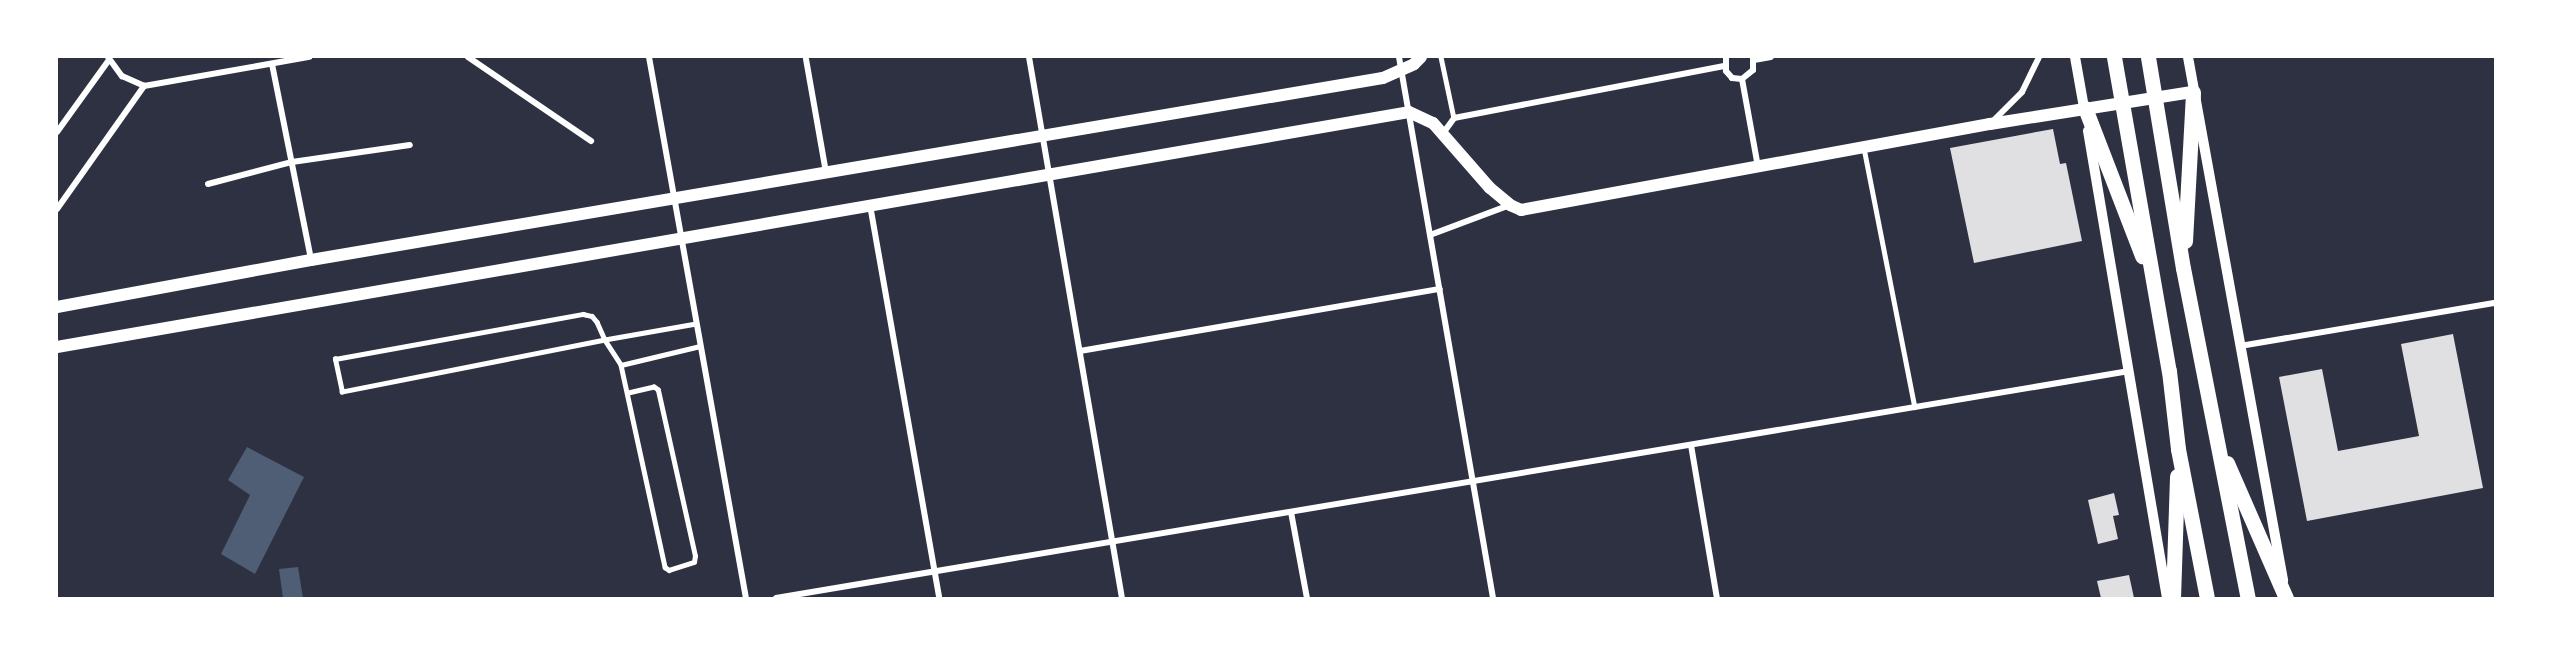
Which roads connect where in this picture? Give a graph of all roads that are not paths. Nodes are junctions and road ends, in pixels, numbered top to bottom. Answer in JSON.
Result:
{"nodes":[{"id":1,"x":309,"y":57,"type":"edge"},
{"id":2,"x":468,"y":57,"type":"edge"},
{"id":3,"x":649,"y":57,"type":"edge"},
{"id":4,"x":1029,"y":57,"type":"edge"},
{"id":5,"x":1421,"y":57,"type":"edge"},
{"id":6,"x":1441,"y":57,"type":"edge"},
{"id":7,"x":1726,"y":57,"type":"edge"},
{"id":8,"x":1771,"y":57,"type":"edge"},
{"id":9,"x":2039,"y":57,"type":"edge"},
{"id":10,"x":2075,"y":57,"type":"edge"},
{"id":11,"x":2114,"y":57,"type":"edge"},
{"id":12,"x":2148,"y":57,"type":"edge"},
{"id":13,"x":2188,"y":57,"type":"edge"},
{"id":14,"x":806,"y":58,"type":"dead end"},
{"id":15,"x":109,"y":59,"type":"edge"},
{"id":16,"x":1754,"y":59,"type":"edge"},
{"id":17,"x":1400,"y":63,"type":"edge"},
{"id":18,"x":273,"y":64,"type":"junction"},
{"id":19,"x":1724,"y":66,"type":"junction"},
{"id":20,"x":1742,"y":79,"type":"junction"},
{"id":21,"x":144,"y":86,"type":"junction"},
{"id":22,"x":2193,"y":92,"type":"junction"},
{"id":23,"x":2154,"y":98,"type":"junction"},
{"id":24,"x":2122,"y":103,"type":"junction"},
{"id":25,"x":2085,"y":108,"type":"junction"},
{"id":26,"x":1409,"y":112,"type":"junction"},
{"id":27,"x":1454,"y":118,"type":"junction"},
{"id":28,"x":1990,"y":124,"type":"junction"},
{"id":29,"x":57,"y":132,"type":"edge"},
{"id":30,"x":1444,"y":132,"type":"junction"},
{"id":31,"x":1043,"y":135,"type":"junction"},
{"id":32,"x":591,"y":141,"type":"dead end"},
{"id":33,"x":410,"y":145,"type":"dead end"},
{"id":34,"x":1864,"y":148,"type":"junction"},
{"id":35,"x":292,"y":162,"type":"junction"},
{"id":36,"x":1758,"y":168,"type":"junction"},
{"id":37,"x":826,"y":173,"type":"junction"},
{"id":38,"x":1049,"y":173,"type":"junction"},
{"id":39,"x":208,"y":184,"type":"dead end"},
{"id":40,"x":674,"y":200,"type":"junction"},
{"id":41,"x":870,"y":205,"type":"junction"},
{"id":42,"x":1510,"y":205,"type":"junction"},
{"id":43,"x":57,"y":209,"type":"edge"},
{"id":44,"x":1430,"y":235,"type":"junction"},
{"id":45,"x":681,"y":240,"type":"junction"},
{"id":46,"x":311,"y":260,"type":"junction"},
{"id":47,"x":2183,"y":268,"type":"junction"},
{"id":48,"x":1440,"y":289,"type":"junction"},
{"id":49,"x":2154,"y":289,"type":"junction"},
{"id":50,"x":2495,"y":303,"type":"edge"},
{"id":51,"x":57,"y":307,"type":"edge"},
{"id":52,"x":696,"y":324,"type":"junction"},
{"id":53,"x":606,"y":340,"type":"junction"},
{"id":54,"x":700,"y":346,"type":"junction"},
{"id":55,"x":2240,"y":346,"type":"junction"},
{"id":56,"x":57,"y":347,"type":"edge"},
{"id":57,"x":1080,"y":351,"type":"junction"},
{"id":58,"x":621,"y":365,"type":"junction"},
{"id":59,"x":2128,"y":371,"type":"junction"},
{"id":60,"x":628,"y":393,"type":"junction"},
{"id":61,"x":1915,"y":407,"type":"junction"},
{"id":62,"x":2215,"y":437,"type":"junction"},
{"id":63,"x":1691,"y":445,"type":"junction"},
{"id":64,"x":2178,"y":449,"type":"junction"},
{"id":65,"x":1473,"y":481,"type":"junction"},
{"id":66,"x":1291,"y":512,"type":"junction"},
{"id":67,"x":1112,"y":542,"type":"junction"},
{"id":68,"x":935,"y":571,"type":"junction"},
{"id":69,"x":746,"y":598,"type":"edge"},
{"id":70,"x":776,"y":598,"type":"edge"},
{"id":71,"x":939,"y":598,"type":"edge"},
{"id":72,"x":1122,"y":598,"type":"edge"},
{"id":73,"x":1307,"y":598,"type":"edge"},
{"id":74,"x":1494,"y":598,"type":"edge"},
{"id":75,"x":1717,"y":598,"type":"edge"},
{"id":76,"x":2167,"y":598,"type":"edge"},
{"id":77,"x":2173,"y":598,"type":"edge"},
{"id":78,"x":2207,"y":598,"type":"edge"},
{"id":79,"x":2248,"y":598,"type":"edge"},
{"id":80,"x":2286,"y":598,"type":"edge"}],
"edges":[{"from":1,"to":18,"type":"street"},
{"from":2,"to":32,"type":"street"},
{"from":3,"to":40,"type":"street"},
{"from":4,"to":31,"type":"street"},
{"from":5,"to":17,"type":"main road"},
{"from":6,"to":27,"type":"lane"},
{"from":7,"to":19,"type":"street"},
{"from":8,"to":16,"type":"street"},
{"from":9,"to":28,"type":"street"},
{"from":10,"to":25,"type":"street"},
{"from":11,"to":24,"type":"main road"},
{"from":12,"to":23,"type":"main road"},
{"from":13,"to":22,"type":"street"},
{"from":14,"to":37,"type":"street"},
{"from":15,"to":21,"type":"street"},
{"from":15,"to":29,"type":"street"},
{"from":16,"to":20,"type":"street"},
{"from":17,"to":26,"type":"street"},
{"from":17,"to":31,"type":"main road"},
{"from":18,"to":21,"type":"street"},
{"from":18,"to":35,"type":"street"},
{"from":19,"to":20,"type":"street"},
{"from":19,"to":27,"type":"street"},
{"from":20,"to":36,"type":"street"},
{"from":21,"to":43,"type":"street"},
{"from":22,"to":23,"type":"main road"},
{"from":22,"to":47,"type":"main road"},
{"from":22,"to":55,"type":"street"},
{"from":23,"to":24,"type":"main road"},
{"from":23,"to":47,"type":"main road"},
{"from":24,"to":25,"type":"main road"},
{"from":24,"to":49,"type":"main road"},
{"from":25,"to":28,"type":"main road"},
{"from":25,"to":49,"type":"main road"},
{"from":25,"to":59,"type":"street"},
{"from":26,"to":30,"type":"main road"},
{"from":26,"to":38,"type":"main road"},
{"from":26,"to":44,"type":"street"},
{"from":27,"to":30,"type":"street"},
{"from":28,"to":34,"type":"main road"},
{"from":30,"to":42,"type":"main road"},
{"from":31,"to":37,"type":"main road"},
{"from":31,"to":38,"type":"street"},
{"from":33,"to":35,"type":"street"},
{"from":34,"to":36,"type":"main road"},
{"from":34,"to":61,"type":"lane"},
{"from":35,"to":39,"type":"street"},
{"from":35,"to":46,"type":"street"},
{"from":36,"to":42,"type":"main road"},
{"from":37,"to":40,"type":"main road"},
{"from":38,"to":41,"type":"main road"},
{"from":38,"to":57,"type":"street"},
{"from":40,"to":45,"type":"street"},
{"from":40,"to":46,"type":"main road"},
{"from":41,"to":45,"type":"main road"},
{"from":41,"to":68,"type":"street"},
{"from":42,"to":44,"type":"street"},
{"from":44,"to":48,"type":"street"},
{"from":45,"to":52,"type":"street"},
{"from":45,"to":56,"type":"main road"},
{"from":46,"to":51,"type":"main road"},
{"from":47,"to":62,"type":"main road"},
{"from":48,"to":57,"type":"street"},
{"from":48,"to":65,"type":"street"},
{"from":49,"to":64,"type":"main road"},
{"from":50,"to":55,"type":"street"},
{"from":52,"to":53,"type":"lane"},
{"from":52,"to":54,"type":"street"},
{"from":53,"to":53,"type":"lane"},
{"from":53,"to":58,"type":"lane"},
{"from":54,"to":58,"type":"lane"},
{"from":54,"to":69,"type":"street"},
{"from":55,"to":80,"type":"street"},
{"from":57,"to":67,"type":"street"},
{"from":58,"to":60,"type":"lane"},
{"from":59,"to":61,"type":"street"},
{"from":59,"to":76,"type":"street"},
{"from":60,"to":60,"type":"lane"},
{"from":61,"to":63,"type":"street"},
{"from":62,"to":79,"type":"main road"},
{"from":62,"to":80,"type":"main road"},
{"from":63,"to":65,"type":"street"},
{"from":63,"to":75,"type":"street"},
{"from":64,"to":77,"type":"main road"},
{"from":64,"to":78,"type":"main road"},
{"from":65,"to":66,"type":"street"},
{"from":65,"to":74,"type":"street"},
{"from":66,"to":67,"type":"street"},
{"from":66,"to":73,"type":"street"},
{"from":67,"to":68,"type":"street"},
{"from":67,"to":72,"type":"street"},
{"from":68,"to":70,"type":"street"},
{"from":68,"to":71,"type":"street"}]}
